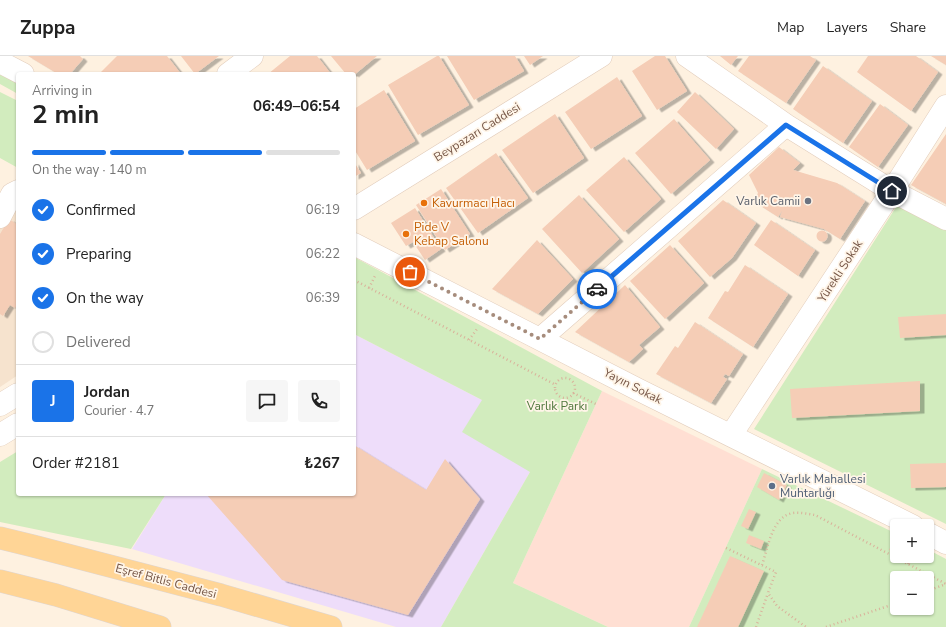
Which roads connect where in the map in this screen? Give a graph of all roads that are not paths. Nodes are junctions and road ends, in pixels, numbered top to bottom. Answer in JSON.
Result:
{"nodes":[{"id":1,"x":252,"y":56,"type":"edge"},
{"id":2,"x":601,"y":56,"type":"edge"},
{"id":3,"x":687,"y":56,"type":"edge"},
{"id":4,"x":0,"y":62,"type":"edge"},
{"id":5,"x":19,"y":72,"type":"edge"},
{"id":6,"x":231,"y":72,"type":"edge"},
{"id":7,"x":946,"y":106,"type":"edge"},
{"id":8,"x":786,"y":125,"type":"junction"},
{"id":9,"x":892,"y":191,"type":"junction"},
{"id":10,"x":16,"y":192,"type":"edge"},
{"id":11,"x":356,"y":208,"type":"edge"},
{"id":12,"x":0,"y":216,"type":"edge"},
{"id":13,"x":946,"y":219,"type":"edge"},
{"id":14,"x":356,"y":245,"type":"edge"},
{"id":15,"x":540,"y":339,"type":"junction"},
{"id":16,"x":16,"y":395,"type":"edge"},
{"id":17,"x":0,"y":405,"type":"edge"},
{"id":18,"x":16,"y":425,"type":"edge"},
{"id":19,"x":0,"y":435,"type":"edge"},
{"id":20,"x":731,"y":435,"type":"junction"},
{"id":21,"x":899,"y":519,"type":"edge"},
{"id":22,"x":934,"y":537,"type":"edge"},
{"id":23,"x":0,"y":538,"type":"edge"},
{"id":24,"x":946,"y":543,"type":"edge"},
{"id":25,"x":5,"y":584,"type":"edge"},
{"id":26,"x":160,"y":627,"type":"edge"},
{"id":27,"x":331,"y":627,"type":"edge"}],
"edges":[{"from":1,"to":6,"type":"street"},
{"from":2,"to":11,"type":"street","name":"Beypazarı Caddesi"},
{"from":3,"to":8,"type":"street"},
{"from":4,"to":5,"type":"street"},
{"from":7,"to":9,"type":"street","name":"Yürekli Sokak"},
{"from":8,"to":9,"type":"street"},
{"from":8,"to":15,"type":"street"},
{"from":9,"to":13,"type":"street"},
{"from":9,"to":20,"type":"street","name":"Yürekli Sokak"},
{"from":10,"to":12,"type":"street"},
{"from":14,"to":15,"type":"street","name":"Yayın Sokak"},
{"from":15,"to":20,"type":"street","name":"Yayın Sokak"},
{"from":16,"to":17,"type":"street"},
{"from":18,"to":19,"type":"street"},
{"from":20,"to":21,"type":"street","name":"Yayın Sokak"},
{"from":22,"to":24,"type":"street"},
{"from":23,"to":27,"type":"main road","name":"Eşref Bitlis Caddesi"},
{"from":25,"to":26,"type":"main road"}]}
